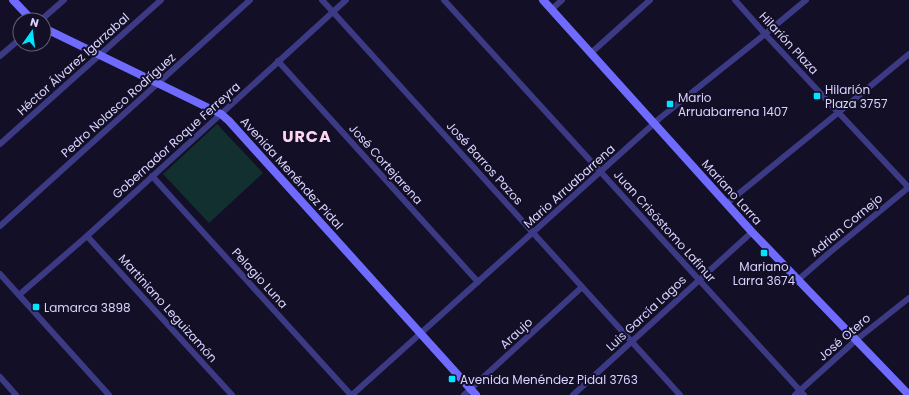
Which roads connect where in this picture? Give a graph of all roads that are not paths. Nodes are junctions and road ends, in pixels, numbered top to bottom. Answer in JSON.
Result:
{"nodes":[{"id":1,"x":13,"y":0,"type":"edge"},
{"id":2,"x":64,"y":0,"type":"edge"},
{"id":3,"x":161,"y":0,"type":"edge"},
{"id":4,"x":250,"y":0,"type":"edge"},
{"id":5,"x":322,"y":0,"type":"edge"},
{"id":6,"x":346,"y":0,"type":"edge"},
{"id":7,"x":444,"y":0,"type":"edge"},
{"id":8,"x":543,"y":0,"type":"edge"},
{"id":9,"x":562,"y":0,"type":"edge"},
{"id":10,"x":650,"y":0,"type":"edge"},
{"id":11,"x":735,"y":0,"type":"edge"},
{"id":12,"x":806,"y":0,"type":"edge"},
{"id":13,"x":552,"y":10,"type":"junction"},
{"id":14,"x":24,"y":12,"type":"edge"},
{"id":15,"x":50,"y":12,"type":"edge"},
{"id":16,"x":333,"y":12,"type":"junction"},
{"id":17,"x":52,"y":32,"type":"edge"},
{"id":18,"x":765,"y":34,"type":"junction"},
{"id":19,"x":12,"y":46,"type":"edge"},
{"id":20,"x":591,"y":53,"type":"junction"},
{"id":21,"x":909,"y":54,"type":"edge"},
{"id":22,"x":99,"y":55,"type":"junction"},
{"id":23,"x":0,"y":56,"type":"edge"},
{"id":24,"x":278,"y":61,"type":"junction"},
{"id":25,"x":158,"y":83,"type":"junction"},
{"id":26,"x":839,"y":112,"type":"junction"},
{"id":27,"x":221,"y":114,"type":"junction"},
{"id":28,"x":654,"y":123,"type":"junction"},
{"id":29,"x":0,"y":144,"type":"edge"},
{"id":30,"x":601,"y":172,"type":"junction"},
{"id":31,"x":152,"y":176,"type":"junction"},
{"id":32,"x":909,"y":188,"type":"edge"},
{"id":33,"x":726,"y":204,"type":"junction"},
{"id":34,"x":0,"y":226,"type":"edge"},
{"id":35,"x":752,"y":232,"type":"junction"},
{"id":36,"x":533,"y":233,"type":"junction"},
{"id":37,"x":87,"y":236,"type":"junction"},
{"id":38,"x":0,"y":274,"type":"edge"},
{"id":39,"x":699,"y":280,"type":"junction"},
{"id":40,"x":798,"y":280,"type":"junction"},
{"id":41,"x":478,"y":282,"type":"junction"},
{"id":42,"x":582,"y":287,"type":"junction"},
{"id":43,"x":20,"y":295,"type":"junction"},
{"id":44,"x":909,"y":298,"type":"edge"},
{"id":45,"x":420,"y":333,"type":"junction"},
{"id":46,"x":856,"y":340,"type":"junction"},
{"id":47,"x":632,"y":342,"type":"junction"},
{"id":48,"x":0,"y":377,"type":"edge"},
{"id":49,"x":474,"y":392,"type":"edge"},
{"id":50,"x":800,"y":393,"type":"edge"},
{"id":51,"x":16,"y":395,"type":"edge"},
{"id":52,"x":109,"y":395,"type":"edge"},
{"id":53,"x":232,"y":395,"type":"edge"},
{"id":54,"x":352,"y":395,"type":"edge"},
{"id":55,"x":464,"y":395,"type":"edge"},
{"id":56,"x":574,"y":395,"type":"edge"},
{"id":57,"x":680,"y":395,"type":"edge"},
{"id":58,"x":909,"y":395,"type":"edge"}],
"edges":[{"from":1,"to":14,"type":"main road"},
{"from":2,"to":15,"type":"street"},
{"from":3,"to":22,"type":"street","name":"Héctor Álvarez Igarzabal"},
{"from":4,"to":25,"type":"street","name":"Pedro Nolasco Rodríguez"},
{"from":5,"to":16,"type":"street","name":"José Barros Pazos"},
{"from":6,"to":16,"type":"street","name":"Gobernador Roque Ferreyra"},
{"from":7,"to":30,"type":"street","name":"Juan Crisóstomo Lafinur"},
{"from":8,"to":13,"type":"main road","name":"Mariano Larra"},
{"from":9,"to":13,"type":"street"},
{"from":10,"to":20,"type":"street"},
{"from":11,"to":18,"type":"street","name":"Hilarión Plaza"},
{"from":12,"to":18,"type":"street","name":"Mario Arruabarrena"},
{"from":13,"to":20,"type":"main road","name":"Mariano Larra"},
{"from":16,"to":24,"type":"street","name":"Gobernador Roque Ferreyra"},
{"from":16,"to":36,"type":"street","name":"José Barros Pazos"},
{"from":17,"to":22,"type":"main road","name":"Avenida Menéndez Pidal"},
{"from":18,"to":26,"type":"street","name":"Hilarión Plaza"},
{"from":18,"to":28,"type":"street","name":"Mario Arruabarrena"},
{"from":19,"to":23,"type":"street"},
{"from":20,"to":28,"type":"main road","name":"Mariano Larra"},
{"from":21,"to":26,"type":"street"},
{"from":22,"to":25,"type":"main road","name":"Avenida Menéndez Pidal"},
{"from":22,"to":29,"type":"street","name":"Héctor Álvarez Igarzabal"},
{"from":24,"to":27,"type":"street","name":"Gobernador Roque Ferreyra"},
{"from":24,"to":41,"type":"street","name":"José Cortejarena"},
{"from":25,"to":27,"type":"main road","name":"Avenida Menéndez Pidal"},
{"from":25,"to":34,"type":"street","name":"Pedro Nolasco Rodríguez"},
{"from":26,"to":32,"type":"street","name":"Hilarión Plaza"},
{"from":26,"to":33,"type":"street"},
{"from":27,"to":31,"type":"street","name":"Gobernador Roque Ferreyra"},
{"from":27,"to":45,"type":"main road","name":"Avenida Menéndez Pidal"},
{"from":28,"to":30,"type":"street","name":"Mario Arruabarrena"},
{"from":28,"to":33,"type":"main road","name":"Mariano Larra"},
{"from":30,"to":36,"type":"street","name":"Mario Arruabarrena"},
{"from":30,"to":39,"type":"street","name":"Juan Crisóstomo Lafinur"},
{"from":31,"to":37,"type":"street","name":"Gobernador Roque Ferreyra"},
{"from":31,"to":54,"type":"street","name":"Pelagio Luna"},
{"from":32,"to":40,"type":"street","name":"Adrian Cornejo"},
{"from":33,"to":35,"type":"main road","name":"Mariano Larra"},
{"from":35,"to":39,"type":"street","name":"Luis García Lagos"},
{"from":35,"to":40,"type":"main road","name":"Mariano Larra"},
{"from":36,"to":41,"type":"street","name":"Mario Arruabarrena"},
{"from":36,"to":42,"type":"street","name":"José Barros Pazos"},
{"from":37,"to":43,"type":"street","name":"Gobernador Roque Ferreyra"},
{"from":37,"to":53,"type":"street","name":"Martiniano Leguizamón"},
{"from":38,"to":43,"type":"street"},
{"from":39,"to":47,"type":"street","name":"Luis García Lagos"},
{"from":39,"to":50,"type":"street","name":"Juan Crisóstomo Lafinur"},
{"from":40,"to":46,"type":"main road","name":"Mariano Larra"},
{"from":41,"to":45,"type":"street","name":"Mario Arruabarrena"},
{"from":42,"to":47,"type":"street","name":"José Barros Pazos"},
{"from":42,"to":49,"type":"street","name":"Araujo"},
{"from":43,"to":52,"type":"street"},
{"from":44,"to":46,"type":"street","name":"José Otero"},
{"from":45,"to":49,"type":"main road","name":"Avenida Menéndez Pidal"},
{"from":45,"to":54,"type":"street","name":"Mario Arruabarrena"},
{"from":46,"to":50,"type":"street","name":"José Otero"},
{"from":46,"to":58,"type":"main road","name":"Mariano Larra"},
{"from":47,"to":56,"type":"street","name":"Luis García Lagos"},
{"from":47,"to":57,"type":"street","name":"José Barros Pazos"},
{"from":48,"to":51,"type":"street"},
{"from":49,"to":55,"type":"street","name":"Araujo"}]}
